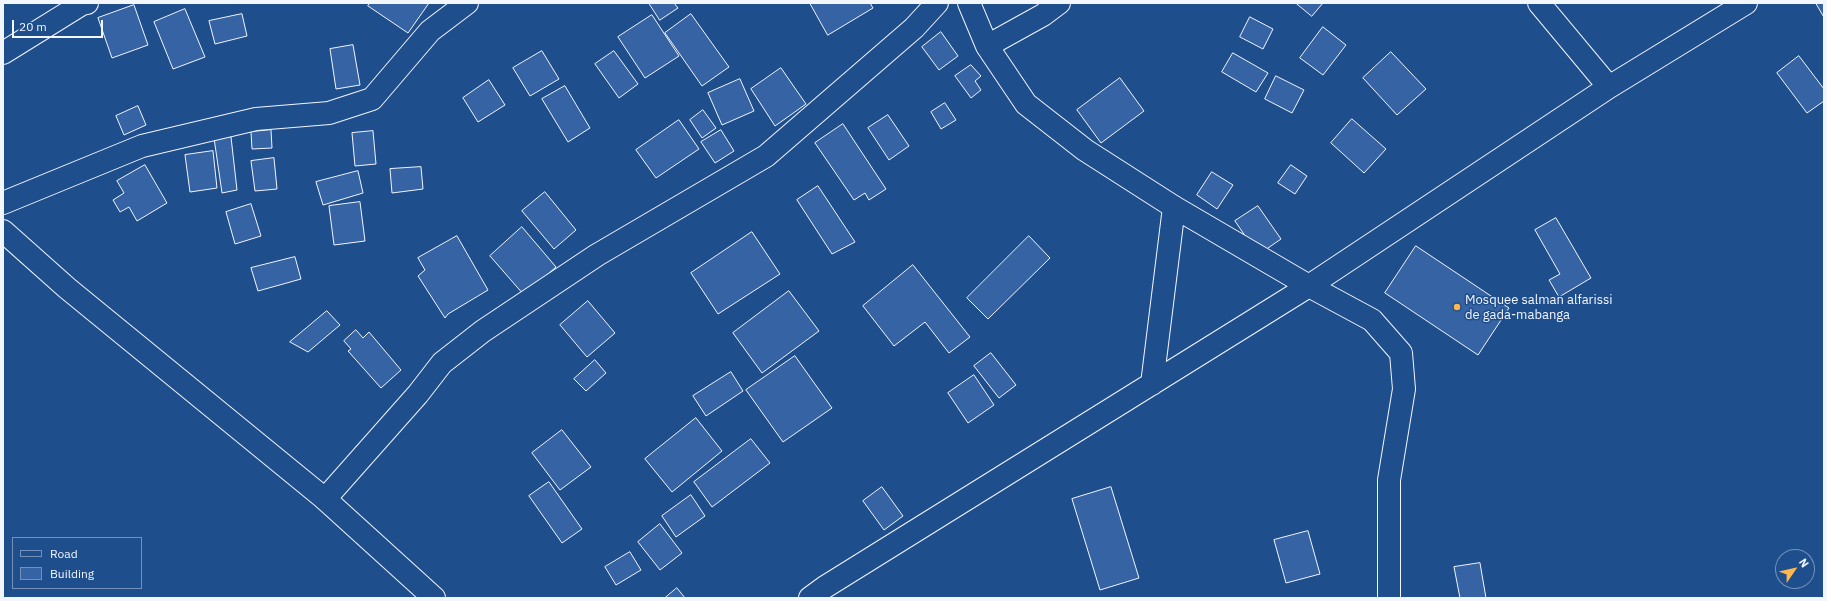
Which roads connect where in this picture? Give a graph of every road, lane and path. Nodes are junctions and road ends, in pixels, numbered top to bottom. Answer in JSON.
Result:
{"nodes":[{"id":1,"x":87,"y":3,"type":"edge"},
{"id":2,"x":467,"y":3,"type":"edge"},
{"id":3,"x":937,"y":3,"type":"edge"},
{"id":4,"x":969,"y":3,"type":"edge"},
{"id":5,"x":1059,"y":3,"type":"edge"},
{"id":6,"x":1540,"y":3,"type":"edge"},
{"id":7,"x":1746,"y":3,"type":"edge"},
{"id":8,"x":987,"y":46,"type":"junction"},
{"id":9,"x":3,"y":53,"type":"edge"},
{"id":10,"x":1609,"y":87,"type":"junction"},
{"id":11,"x":3,"y":203,"type":"edge"},
{"id":12,"x":1174,"y":207,"type":"junction"},
{"id":13,"x":3,"y":231,"type":"edge"},
{"id":14,"x":1309,"y":286,"type":"junction"},
{"id":15,"x":1152,"y":384,"type":"junction"},
{"id":16,"x":325,"y":499,"type":"junction"},
{"id":17,"x":434,"y":598,"type":"edge"},
{"id":18,"x":810,"y":598,"type":"edge"},
{"id":19,"x":1389,"y":598,"type":"edge"}],
"edges":[{"from":1,"to":9,"type":"street"},
{"from":2,"to":11,"type":"street"},
{"from":3,"to":16,"type":"street"},
{"from":4,"to":8,"type":"street"},
{"from":5,"to":8,"type":"street"},
{"from":6,"to":10,"type":"street"},
{"from":7,"to":10,"type":"street"},
{"from":8,"to":12,"type":"street"},
{"from":10,"to":14,"type":"street"},
{"from":12,"to":14,"type":"street"},
{"from":12,"to":15,"type":"street"},
{"from":13,"to":16,"type":"street"},
{"from":14,"to":15,"type":"street"},
{"from":14,"to":19,"type":"street"},
{"from":15,"to":18,"type":"street"},
{"from":16,"to":17,"type":"street"}]}
